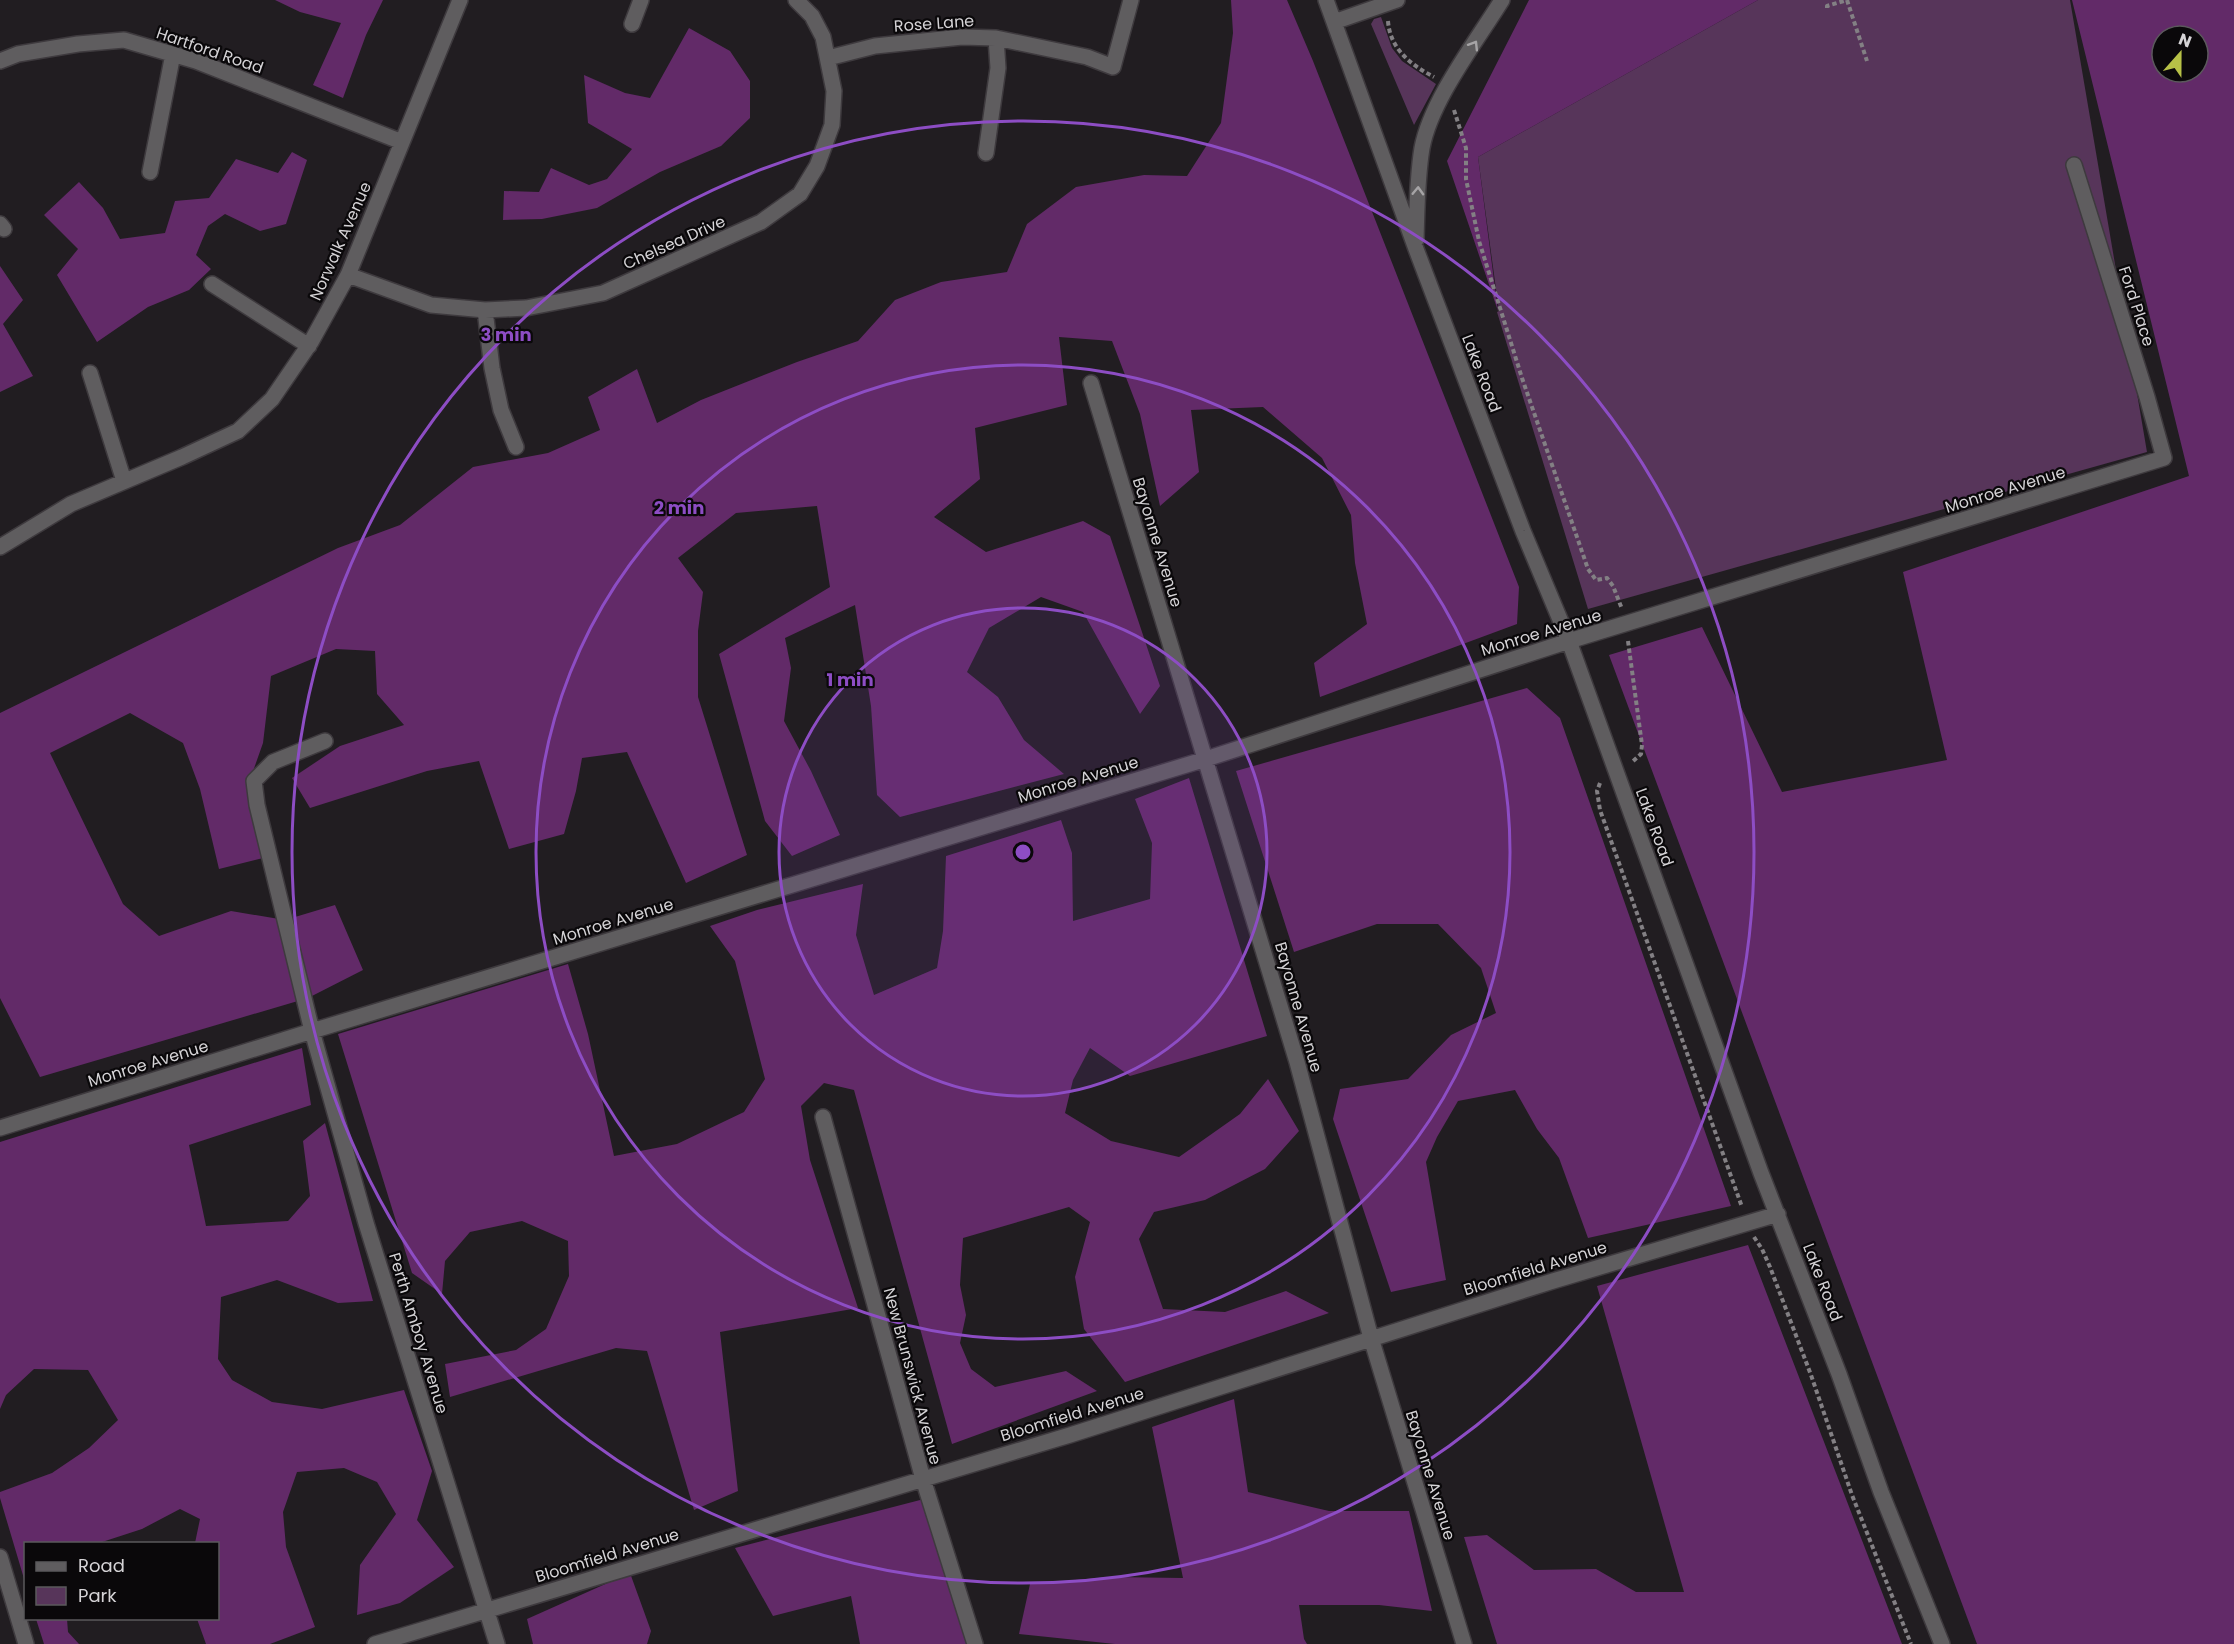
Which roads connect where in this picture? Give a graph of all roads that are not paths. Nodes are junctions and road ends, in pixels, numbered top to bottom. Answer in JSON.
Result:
{"nodes":[{"id":1,"x":460,"y":0,"type":"edge"},
{"id":2,"x":641,"y":0,"type":"edge"},
{"id":3,"x":796,"y":0,"type":"edge"},
{"id":4,"x":1131,"y":0,"type":"edge"},
{"id":5,"x":1326,"y":0,"type":"edge"},
{"id":6,"x":1397,"y":0,"type":"edge"},
{"id":7,"x":1502,"y":0,"type":"edge"},
{"id":8,"x":1334,"y":22,"type":"junction"},
{"id":9,"x":632,"y":24,"type":"dead end"},
{"id":10,"x":996,"y":38,"type":"junction"},
{"id":11,"x":173,"y":54,"type":"junction"},
{"id":12,"x":828,"y":58,"type":"junction"},
{"id":13,"x":0,"y":61,"type":"edge"},
{"id":14,"x":402,"y":142,"type":"junction"},
{"id":15,"x":986,"y":153,"type":"dead end"},
{"id":16,"x":2074,"y":165,"type":"dead end"},
{"id":17,"x":150,"y":172,"type":"dead end"},
{"id":18,"x":1416,"y":249,"type":"junction"},
{"id":19,"x":348,"y":274,"type":"junction"},
{"id":20,"x":212,"y":284,"type":"dead end"},
{"id":21,"x":485,"y":310,"type":"junction"},
{"id":22,"x":309,"y":346,"type":"junction"},
{"id":23,"x":90,"y":373,"type":"dead end"},
{"id":24,"x":1091,"y":383,"type":"dead end"},
{"id":25,"x":516,"y":447,"type":"dead end"},
{"id":26,"x":2164,"y":458,"type":"joint"},
{"id":27,"x":124,"y":481,"type":"junction"},
{"id":28,"x":0,"y":547,"type":"edge"},
{"id":29,"x":1569,"y":641,"type":"junction"},
{"id":30,"x":325,"y":741,"type":"dead end"},
{"id":31,"x":1206,"y":759,"type":"junction"},
{"id":32,"x":312,"y":1031,"type":"junction"},
{"id":33,"x":823,"y":1117,"type":"dead end"},
{"id":34,"x":0,"y":1128,"type":"edge"},
{"id":35,"x":1778,"y":1214,"type":"junction"},
{"id":36,"x":1371,"y":1338,"type":"junction"},
{"id":37,"x":922,"y":1479,"type":"junction"},
{"id":38,"x":0,"y":1557,"type":"edge"},
{"id":39,"x":487,"y":1610,"type":"junction"},
{"id":40,"x":26,"y":1644,"type":"edge"},
{"id":41,"x":375,"y":1644,"type":"edge"},
{"id":42,"x":497,"y":1644,"type":"edge"},
{"id":43,"x":975,"y":1644,"type":"edge"},
{"id":44,"x":1464,"y":1644,"type":"edge"},
{"id":45,"x":1942,"y":1644,"type":"edge"}],
"edges":[{"from":1,"to":14,"type":"street","name":"Norwalk Avenue"},
{"from":2,"to":9,"type":"street"},
{"from":3,"to":12,"type":"street","name":"Chelsea Drive"},
{"from":4,"to":10,"type":"street","name":"Rose Lane"},
{"from":5,"to":8,"type":"street","name":"Lake Road"},
{"from":6,"to":8,"type":"street"},
{"from":18,"to":7,"type":"street","one_way":true},
{"from":8,"to":18,"type":"street","name":"Lake Road"},
{"from":10,"to":12,"type":"street","name":"Rose Lane"},
{"from":10,"to":15,"type":"street"},
{"from":11,"to":13,"type":"street","name":"Hartford Road"},
{"from":11,"to":14,"type":"street","name":"Hartford Road"},
{"from":11,"to":17,"type":"street"},
{"from":12,"to":21,"type":"street","name":"Chelsea Drive"},
{"from":14,"to":19,"type":"street","name":"Norwalk Avenue"},
{"from":16,"to":26,"type":"street","name":"Ford Place"},
{"from":18,"to":29,"type":"street","name":"Lake Road"},
{"from":19,"to":21,"type":"street","name":"Chelsea Drive"},
{"from":19,"to":22,"type":"street","name":"Norwalk Avenue"},
{"from":20,"to":22,"type":"street"},
{"from":21,"to":25,"type":"street"},
{"from":22,"to":27,"type":"street","name":"Norwalk Avenue"},
{"from":23,"to":27,"type":"street"},
{"from":24,"to":31,"type":"street","name":"Bayonne Avenue"},
{"from":26,"to":29,"type":"street","name":"Monroe Avenue"},
{"from":27,"to":28,"type":"street","name":"Norwalk Avenue"},
{"from":29,"to":31,"type":"street","name":"Monroe Avenue"},
{"from":29,"to":35,"type":"street","name":"Lake Road"},
{"from":30,"to":32,"type":"street","name":"Perth Amboy Avenue"},
{"from":31,"to":32,"type":"street","name":"Monroe Avenue"},
{"from":31,"to":36,"type":"street","name":"Bayonne Avenue"},
{"from":32,"to":34,"type":"street","name":"Monroe Avenue"},
{"from":32,"to":39,"type":"street","name":"Perth Amboy Avenue"},
{"from":33,"to":37,"type":"street","name":"New Brunswick Avenue"},
{"from":35,"to":36,"type":"street","name":"Bloomfield Avenue"},
{"from":35,"to":45,"type":"street","name":"Lake Road"},
{"from":36,"to":37,"type":"street","name":"Bloomfield Avenue"},
{"from":36,"to":44,"type":"street","name":"Bayonne Avenue"},
{"from":37,"to":39,"type":"street","name":"Bloomfield Avenue"},
{"from":37,"to":43,"type":"street","name":"New Brunswick Avenue"},
{"from":38,"to":40,"type":"street"},
{"from":39,"to":41,"type":"street","name":"Bloomfield Avenue"},
{"from":39,"to":42,"type":"street","name":"Perth Amboy Avenue"}]}
